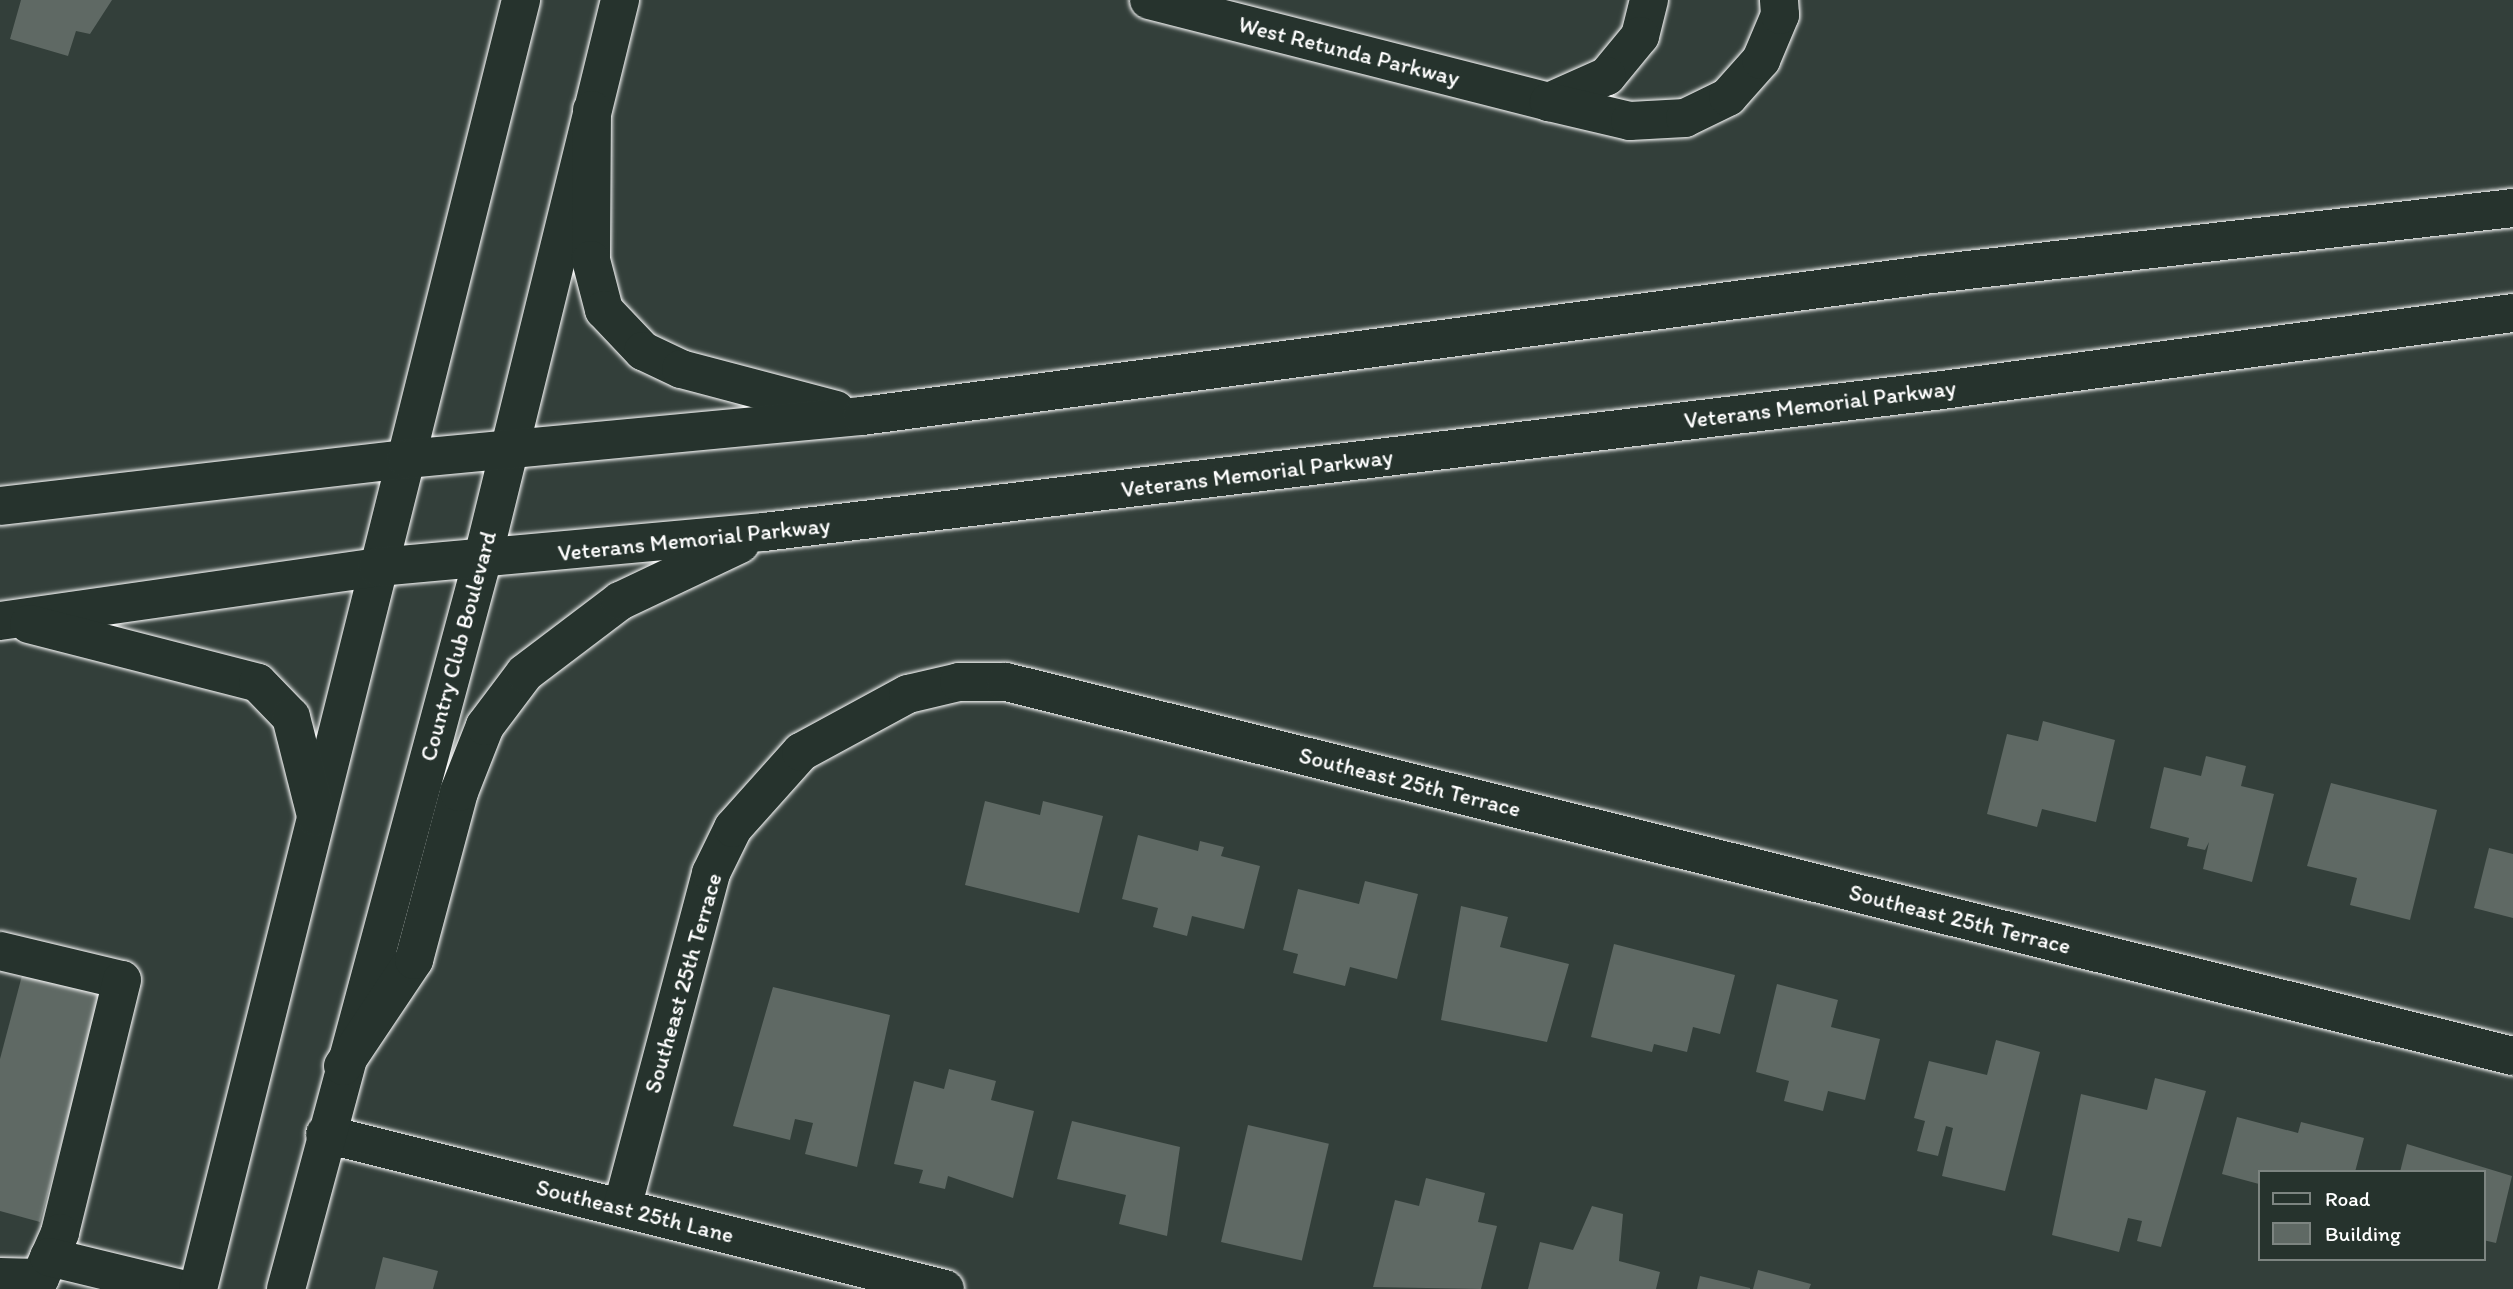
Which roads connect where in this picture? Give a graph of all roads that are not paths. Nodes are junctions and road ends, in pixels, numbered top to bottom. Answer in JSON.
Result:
{"nodes":[{"id":1,"x":521,"y":0,"type":"edge"},
{"id":2,"x":620,"y":0,"type":"edge"},
{"id":3,"x":1149,"y":0,"type":"edge"},
{"id":4,"x":1649,"y":0,"type":"edge"},
{"id":5,"x":1779,"y":0,"type":"edge"},
{"id":6,"x":1549,"y":102,"type":"junction"},
{"id":7,"x":592,"y":110,"type":"junction"},
{"id":8,"x":2513,"y":208,"type":"edge"},
{"id":9,"x":2513,"y":313,"type":"edge"},
{"id":10,"x":862,"y":416,"type":"junction"},
{"id":11,"x":508,"y":450,"type":"junction"},
{"id":12,"x":407,"y":459,"type":"junction"},
{"id":13,"x":0,"y":506,"type":"edge"},
{"id":14,"x":764,"y":532,"type":"junction"},
{"id":15,"x":482,"y":561,"type":"junction"},
{"id":16,"x":378,"y":567,"type":"junction"},
{"id":17,"x":5,"y":620,"type":"edge"},
{"id":18,"x":316,"y":817,"type":"junction"},
{"id":19,"x":0,"y":951,"type":"edge"},
{"id":20,"x":2513,"y":1056,"type":"edge"},
{"id":21,"x":343,"y":1066,"type":"junction"},
{"id":22,"x":325,"y":1134,"type":"junction"},
{"id":23,"x":622,"y":1208,"type":"junction"},
{"id":24,"x":49,"y":1257,"type":"junction"},
{"id":25,"x":0,"y":1277,"type":"edge"},
{"id":26,"x":181,"y":1289,"type":"edge"},
{"id":27,"x":198,"y":1289,"type":"edge"},
{"id":28,"x":286,"y":1289,"type":"edge"},
{"id":29,"x":945,"y":1289,"type":"edge"}],
"edges":[{"from":1,"to":12,"type":"main road"},
{"from":2,"to":7,"type":"main road","name":"Country Club Boulevard"},
{"from":3,"to":6,"type":"main road","name":"West Retunda Parkway"},
{"from":4,"to":6,"type":"main road"},
{"from":5,"to":6,"type":"main road","name":"West Retunda Parkway"},
{"from":7,"to":10,"type":"main road"},
{"from":7,"to":11,"type":"main road","name":"Country Club Boulevard"},
{"from":8,"to":10,"type":"main road"},
{"from":9,"to":14,"type":"main road","name":"Veterans Memorial Parkway"},
{"from":10,"to":11,"type":"main road"},
{"from":11,"to":12,"type":"main road"},
{"from":11,"to":15,"type":"main road","name":"Country Club Boulevard"},
{"from":12,"to":13,"type":"main road"},
{"from":12,"to":16,"type":"main road"},
{"from":14,"to":15,"type":"main road","name":"Veterans Memorial Parkway"},
{"from":14,"to":21,"type":"main road"},
{"from":15,"to":16,"type":"main road","name":"Veterans Memorial Parkway"},
{"from":15,"to":21,"type":"main road","name":"Country Club Boulevard"},
{"from":16,"to":17,"type":"main road","name":"Veterans Memorial Parkway"},
{"from":16,"to":18,"type":"main road"},
{"from":17,"to":18,"type":"main road"},
{"from":18,"to":27,"type":"main road"},
{"from":19,"to":24,"type":"main road"},
{"from":20,"to":23,"type":"main road","name":"Southeast 25th Terrace"},
{"from":21,"to":22,"type":"main road","name":"Country Club Boulevard"},
{"from":22,"to":23,"type":"main road","name":"Southeast 25th Lane"},
{"from":22,"to":28,"type":"main road","name":"Country Club Boulevard"},
{"from":23,"to":29,"type":"main road","name":"Southeast 25th Lane"},
{"from":24,"to":25,"type":"main road"},
{"from":24,"to":26,"type":"main road"}]}
